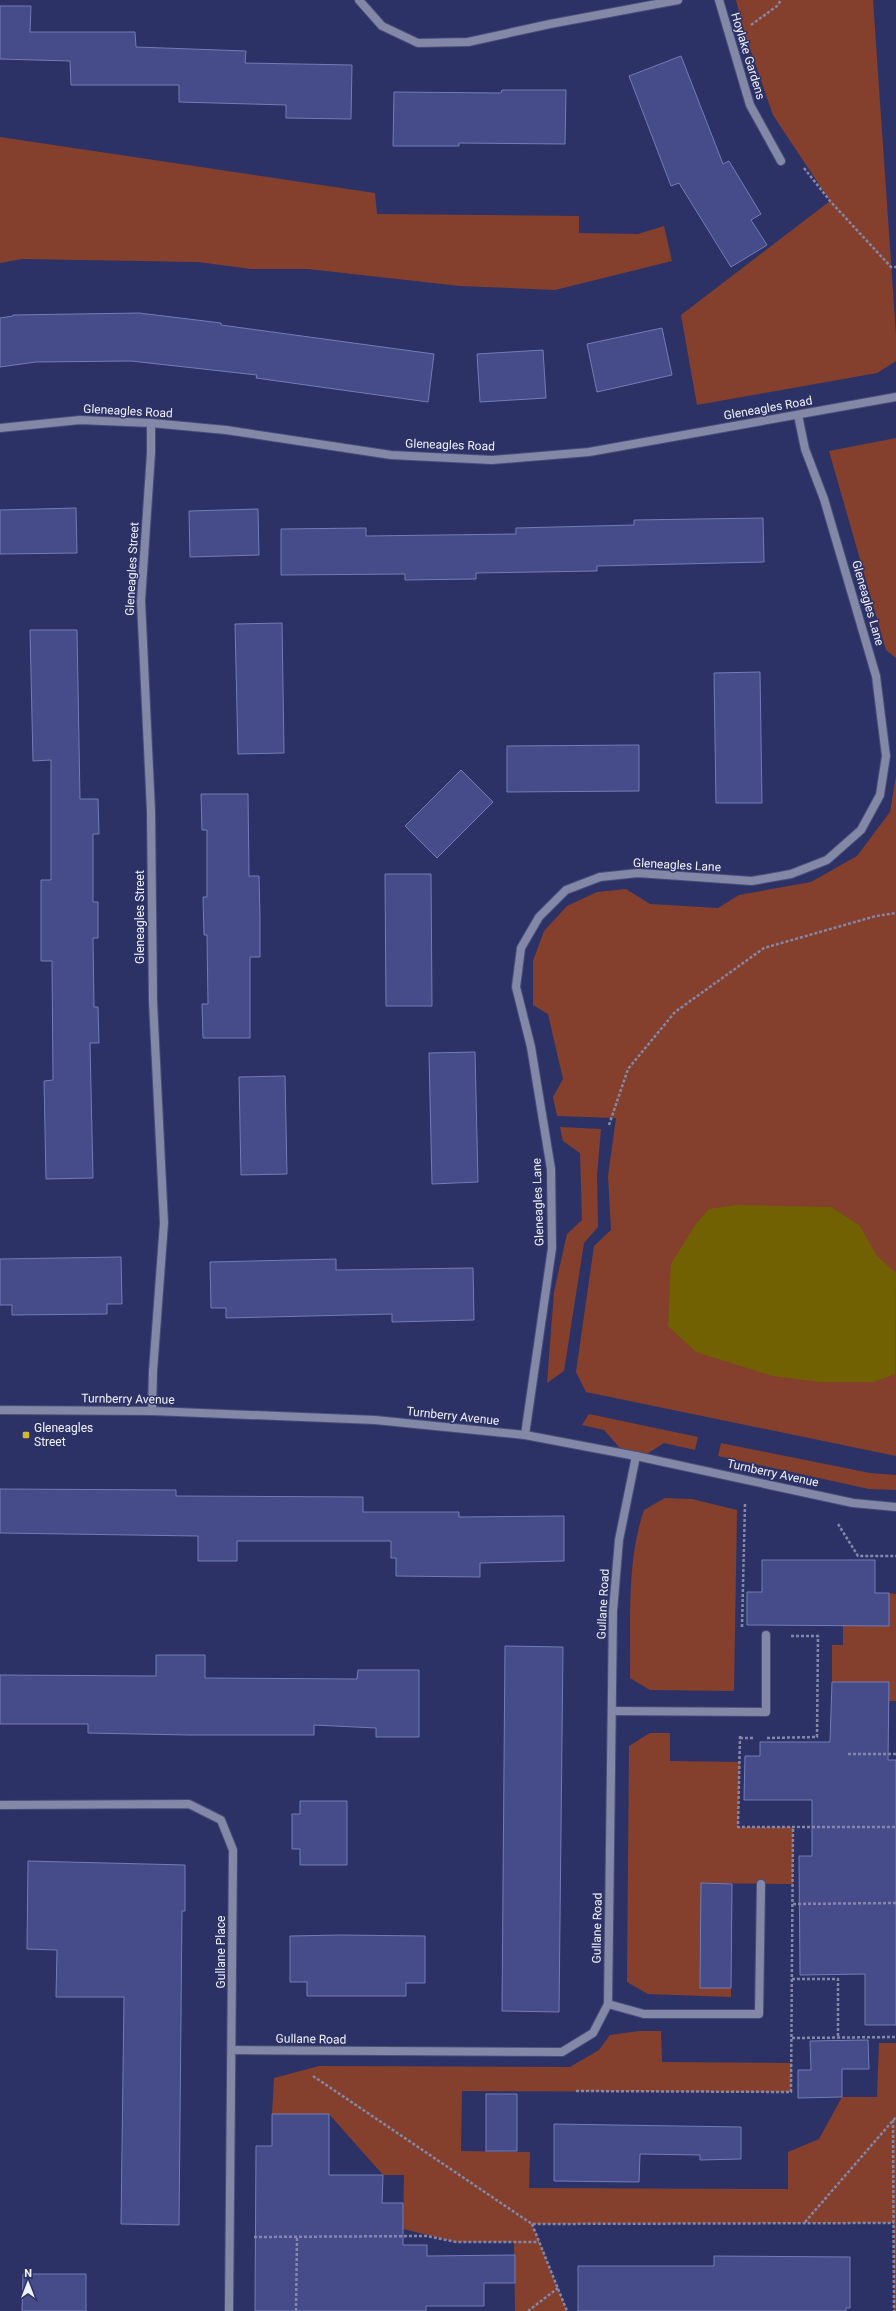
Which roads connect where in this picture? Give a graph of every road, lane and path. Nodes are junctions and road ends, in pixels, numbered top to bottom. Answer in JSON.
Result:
{"nodes":[{"id":1,"x":359,"y":0,"type":"edge"},
{"id":2,"x":678,"y":0,"type":"edge"},
{"id":3,"x":718,"y":0,"type":"edge"},
{"id":4,"x":781,"y":0,"type":"edge"},
{"id":5,"x":729,"y":36,"type":"junction"},
{"id":6,"x":781,"y":160,"type":"joint"},
{"id":7,"x":896,"y":268,"type":"edge"},
{"id":8,"x":896,"y":397,"type":"edge"},
{"id":9,"x":798,"y":415,"type":"junction"},
{"id":10,"x":151,"y":423,"type":"junction"},
{"id":11,"x":0,"y":428,"type":"edge"},
{"id":12,"x":896,"y":913,"type":"edge"},
{"id":13,"x":609,"y":1125,"type":"dead end"},
{"id":14,"x":0,"y":1410,"type":"edge"},
{"id":15,"x":152,"y":1411,"type":"junction"},
{"id":16,"x":524,"y":1435,"type":"junction"},
{"id":17,"x":636,"y":1456,"type":"junction"},
{"id":18,"x":745,"y":1504,"type":"dead end"},
{"id":19,"x":753,"y":1506,"type":"dead end"},
{"id":20,"x":896,"y":1507,"type":"edge"},
{"id":21,"x":836,"y":1521,"type":"dead end"},
{"id":22,"x":896,"y":1556,"type":"edge"},
{"id":23,"x":766,"y":1635,"type":"joint"},
{"id":24,"x":612,"y":1711,"type":"junction"},
{"id":25,"x":740,"y":1738,"type":"dead end"},
{"id":26,"x":755,"y":1738,"type":"dead end"},
{"id":27,"x":763,"y":1738,"type":"dead end"},
{"id":28,"x":848,"y":1754,"type":"dead end"},
{"id":29,"x":896,"y":1754,"type":"edge"},
{"id":30,"x":0,"y":1805,"type":"edge"},
{"id":31,"x":761,"y":1884,"type":"dead end"},
{"id":32,"x":896,"y":1903,"type":"edge"},
{"id":33,"x":793,"y":1904,"type":"dead end"},
{"id":34,"x":792,"y":1979,"type":"dead end"},
{"id":35,"x":608,"y":2004,"type":"junction"},
{"id":36,"x":896,"y":2037,"type":"edge"},
{"id":37,"x":792,"y":2038,"type":"dead end"},
{"id":38,"x":838,"y":2038,"type":"junction"},
{"id":39,"x":232,"y":2050,"type":"junction"},
{"id":40,"x":305,"y":2052,"type":"junction"},
{"id":41,"x":896,"y":2116,"type":"edge"},
{"id":42,"x":893,"y":2120,"type":"junction"},
{"id":43,"x":804,"y":2222,"type":"junction"},
{"id":44,"x":894,"y":2223,"type":"junction"},
{"id":45,"x":532,"y":2224,"type":"junction"},
{"id":46,"x":230,"y":2237,"type":"junction"},
{"id":47,"x":297,"y":2237,"type":"junction"},
{"id":48,"x":539,"y":2242,"type":"junction"},
{"id":49,"x":558,"y":2288,"type":"junction"},
{"id":50,"x":229,"y":2311,"type":"edge"},
{"id":51,"x":296,"y":2311,"type":"edge"},
{"id":52,"x":528,"y":2311,"type":"edge"},
{"id":53,"x":567,"y":2311,"type":"edge"},
{"id":54,"x":894,"y":2311,"type":"edge"}],
"edges":[{"from":1,"to":2,"type":"street"},
{"from":3,"to":5,"type":"street","name":"Hoylake Gardens"},
{"from":4,"to":5,"type":"path"},
{"from":5,"to":6,"type":"street","name":"Hoylake Gardens"},
{"from":6,"to":7,"type":"path"},
{"from":8,"to":9,"type":"street","name":"Gleneagles Road"},
{"from":9,"to":10,"type":"street","name":"Gleneagles Road"},
{"from":9,"to":16,"type":"street","name":"Gleneagles Lane"},
{"from":10,"to":11,"type":"street","name":"Gleneagles Road"},
{"from":10,"to":15,"type":"street","name":"Gleneagles Street"},
{"from":12,"to":13,"type":"path"},
{"from":14,"to":15,"type":"street","name":"Turnberry Avenue"},
{"from":15,"to":16,"type":"street","name":"Turnberry Avenue"},
{"from":16,"to":17,"type":"street","name":"Turnberry Avenue"},
{"from":17,"to":20,"type":"street","name":"Turnberry Avenue"},
{"from":17,"to":24,"type":"street","name":"Gullane Road"},
{"from":18,"to":19,"type":"path"},
{"from":21,"to":22,"type":"path"},
{"from":23,"to":24,"type":"street"},
{"from":23,"to":27,"type":"path"},
{"from":24,"to":35,"type":"street","name":"Gullane Road"},
{"from":25,"to":26,"type":"path"},
{"from":28,"to":29,"type":"path"},
{"from":30,"to":39,"type":"street","name":"Gullane Place"},
{"from":31,"to":35,"type":"street"},
{"from":32,"to":33,"type":"path"},
{"from":34,"to":38,"type":"path"},
{"from":35,"to":40,"type":"street","name":"Gullane Road"},
{"from":36,"to":38,"type":"path"},
{"from":37,"to":38,"type":"path"},
{"from":39,"to":40,"type":"street","name":"Gullane Road"},
{"from":39,"to":46,"type":"street","name":"Gullane Place"},
{"from":40,"to":45,"type":"path"},
{"from":41,"to":42,"type":"path"},
{"from":42,"to":43,"type":"path"},
{"from":42,"to":44,"type":"path"},
{"from":43,"to":44,"type":"path"},
{"from":43,"to":45,"type":"path"},
{"from":44,"to":54,"type":"path"},
{"from":45,"to":48,"type":"path"},
{"from":46,"to":47,"type":"path"},
{"from":46,"to":50,"type":"street","name":"Gullane Place"},
{"from":47,"to":48,"type":"path"},
{"from":47,"to":51,"type":"path"},
{"from":48,"to":49,"type":"path"},
{"from":49,"to":52,"type":"path"},
{"from":49,"to":53,"type":"path"}]}
